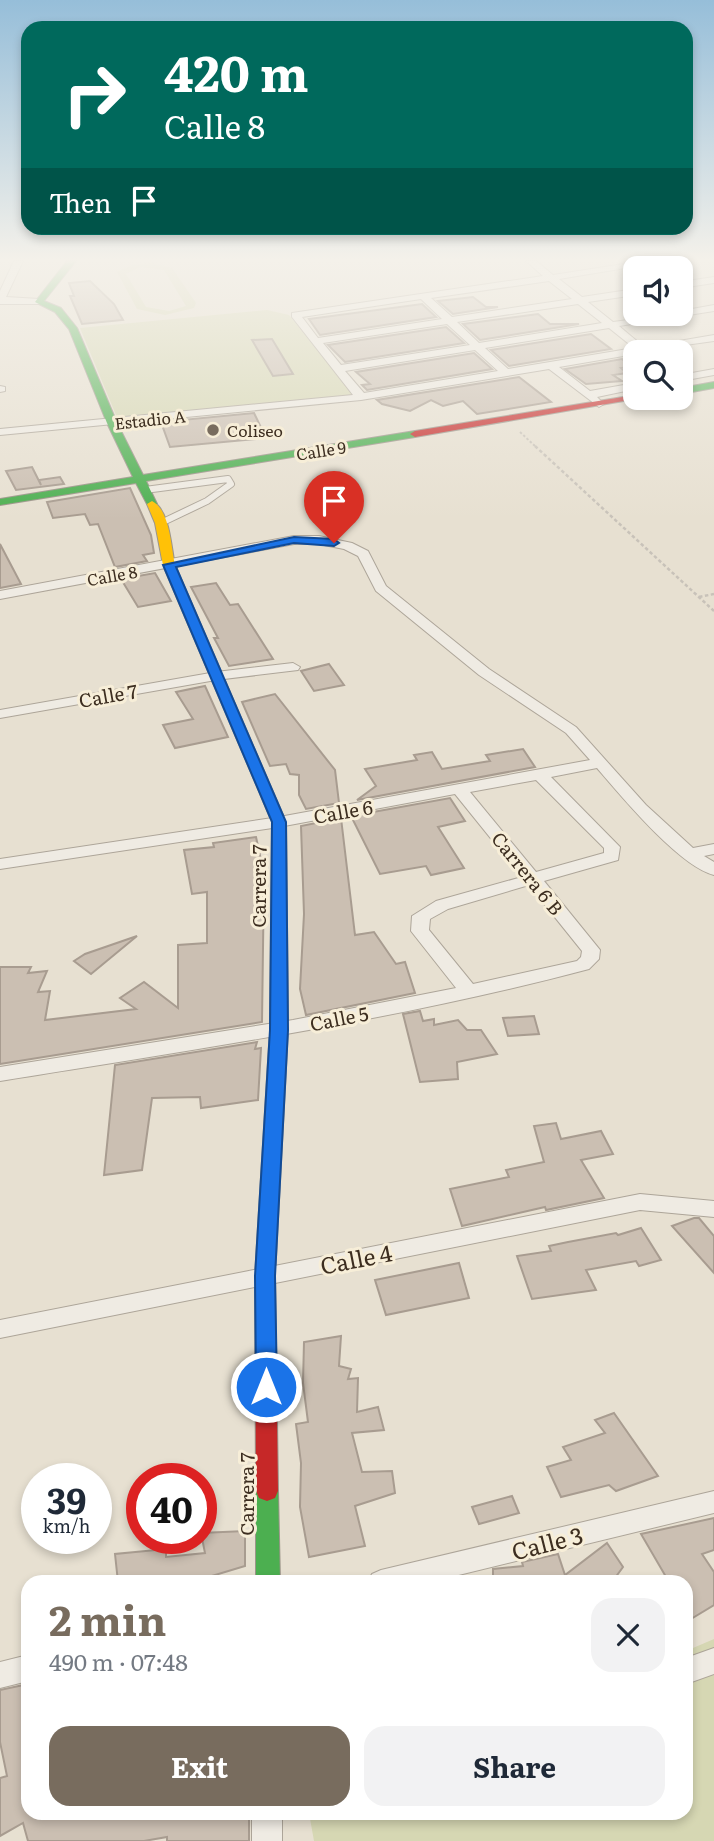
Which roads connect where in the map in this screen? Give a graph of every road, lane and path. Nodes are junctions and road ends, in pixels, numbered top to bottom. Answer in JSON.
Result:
{"nodes":[{"id":1,"x":81,"y":347,"type":"edge"},
{"id":2,"x":321,"y":347,"type":"edge"},
{"id":3,"x":471,"y":347,"type":"edge"},
{"id":4,"x":478,"y":347,"type":"edge"},
{"id":5,"x":623,"y":355,"type":"edge"},
{"id":6,"x":553,"y":367,"type":"junction"},
{"id":7,"x":338,"y":369,"type":"junction"},
{"id":8,"x":714,"y":372,"type":"edge"},
{"id":9,"x":508,"y":374,"type":"junction"},
{"id":10,"x":693,"y":382,"type":"edge"},
{"id":11,"x":714,"y":385,"type":"edge"},
{"id":12,"x":693,"y":386,"type":"edge"},
{"id":13,"x":623,"y":390,"type":"edge"},
{"id":14,"x":361,"y":397,"type":"junction"},
{"id":15,"x":594,"y":400,"type":"junction"},
{"id":16,"x":623,"y":400,"type":"edge"},
{"id":17,"x":112,"y":423,"type":"junction"},
{"id":18,"x":513,"y":426,"type":"dead end"},
{"id":19,"x":0,"y":432,"type":"edge"},
{"id":20,"x":143,"y":484,"type":"junction"},
{"id":21,"x":0,"y":502,"type":"edge"},
{"id":22,"x":161,"y":523,"type":"junction"},
{"id":23,"x":169,"y":565,"type":"junction"},
{"id":24,"x":714,"y":594,"type":"edge"},
{"id":25,"x":0,"y":595,"type":"edge"},
{"id":26,"x":698,"y":597,"type":"junction"},
{"id":27,"x":714,"y":611,"type":"edge"},
{"id":28,"x":293,"y":667,"type":"dead end"},
{"id":29,"x":216,"y":676,"type":"junction"},
{"id":30,"x":0,"y":714,"type":"edge"},
{"id":31,"x":601,"y":763,"type":"junction"},
{"id":32,"x":539,"y":774,"type":"junction"},
{"id":33,"x":459,"y":789,"type":"junction"},
{"id":34,"x":279,"y":822,"type":"junction"},
{"id":35,"x":714,"y":849,"type":"edge"},
{"id":36,"x":690,"y":854,"type":"junction"},
{"id":37,"x":0,"y":864,"type":"edge"},
{"id":38,"x":714,"y":870,"type":"edge"},
{"id":39,"x":533,"y":877,"type":"junction"},
{"id":40,"x":590,"y":959,"type":"joint"},
{"id":41,"x":470,"y":993,"type":"junction"},
{"id":42,"x":279,"y":1030,"type":"junction"},
{"id":43,"x":0,"y":1074,"type":"edge"},
{"id":44,"x":714,"y":1209,"type":"edge"},
{"id":45,"x":265,"y":1276,"type":"junction"},
{"id":46,"x":0,"y":1329,"type":"edge"},
{"id":47,"x":714,"y":1502,"type":"edge"},
{"id":48,"x":268,"y":1575,"type":"edge"},
{"id":49,"x":410,"y":1575,"type":"edge"},
{"id":50,"x":714,"y":1661,"type":"edge"},
{"id":51,"x":693,"y":1668,"type":"edge"},
{"id":52,"x":21,"y":1670,"type":"edge"},
{"id":53,"x":0,"y":1675,"type":"edge"},
{"id":54,"x":267,"y":1820,"type":"edge"},
{"id":55,"x":267,"y":1841,"type":"edge"}],
"edges":[{"from":1,"to":17,"type":"street","name":"Carrera 7"},
{"from":2,"to":7,"type":"street"},
{"from":3,"to":7,"type":"street"},
{"from":4,"to":9,"type":"street"},
{"from":5,"to":6,"type":"street","name":"Estadio A"},
{"from":6,"to":9,"type":"street","name":"Estadio A"},
{"from":6,"to":15,"type":"street"},
{"from":7,"to":14,"type":"street"},
{"from":8,"to":10,"type":"street"},
{"from":9,"to":14,"type":"street","name":"Estadio A"},
{"from":11,"to":12,"type":"street"},
{"from":13,"to":15,"type":"street"},
{"from":14,"to":17,"type":"street","name":"Estadio A"},
{"from":15,"to":16,"type":"street","name":"Calle 9"},
{"from":15,"to":20,"type":"street","name":"Calle 9"},
{"from":17,"to":19,"type":"street","name":"Estadio A"},
{"from":17,"to":20,"type":"street","name":"Carrera 7"},
{"from":18,"to":26,"type":"path"},
{"from":20,"to":21,"type":"street","name":"Calle 9"},
{"from":20,"to":22,"type":"street","name":"Carrera 7"},
{"from":20,"to":22,"type":"lane"},
{"from":22,"to":23,"type":"street","name":"Carrera 7"},
{"from":23,"to":25,"type":"street","name":"Calle 8"},
{"from":23,"to":29,"type":"street","name":"Carrera 7"},
{"from":23,"to":31,"type":"street","name":"Calle 8"},
{"from":24,"to":26,"type":"path"},
{"from":26,"to":27,"type":"path"},
{"from":28,"to":29,"type":"street","name":"Calle 7"},
{"from":29,"to":30,"type":"street","name":"Calle 7"},
{"from":29,"to":34,"type":"street","name":"Carrera 7"},
{"from":31,"to":32,"type":"street","name":"Calle 6"},
{"from":31,"to":36,"type":"street"},
{"from":32,"to":33,"type":"street","name":"Calle 6"},
{"from":32,"to":39,"type":"street"},
{"from":33,"to":34,"type":"street","name":"Calle 6"},
{"from":33,"to":39,"type":"street","name":"Carrera 6 B"},
{"from":34,"to":37,"type":"street","name":"Calle 6"},
{"from":34,"to":42,"type":"street","name":"Carrera 7"},
{"from":35,"to":36,"type":"street"},
{"from":36,"to":38,"type":"street"},
{"from":39,"to":40,"type":"street","name":"Carrera 6 B"},
{"from":39,"to":41,"type":"street"},
{"from":40,"to":41,"type":"street","name":"Calle 5"},
{"from":41,"to":42,"type":"street","name":"Calle 5"},
{"from":42,"to":43,"type":"street","name":"Calle 5"},
{"from":42,"to":45,"type":"street","name":"Carrera 7"},
{"from":44,"to":45,"type":"street","name":"Calle 4"},
{"from":45,"to":46,"type":"street","name":"Calle 4"},
{"from":45,"to":48,"type":"street","name":"Carrera 7"},
{"from":47,"to":49,"type":"street","name":"Calle 3"},
{"from":50,"to":51,"type":"street"},
{"from":52,"to":53,"type":"street"},
{"from":54,"to":55,"type":"street"}]}
